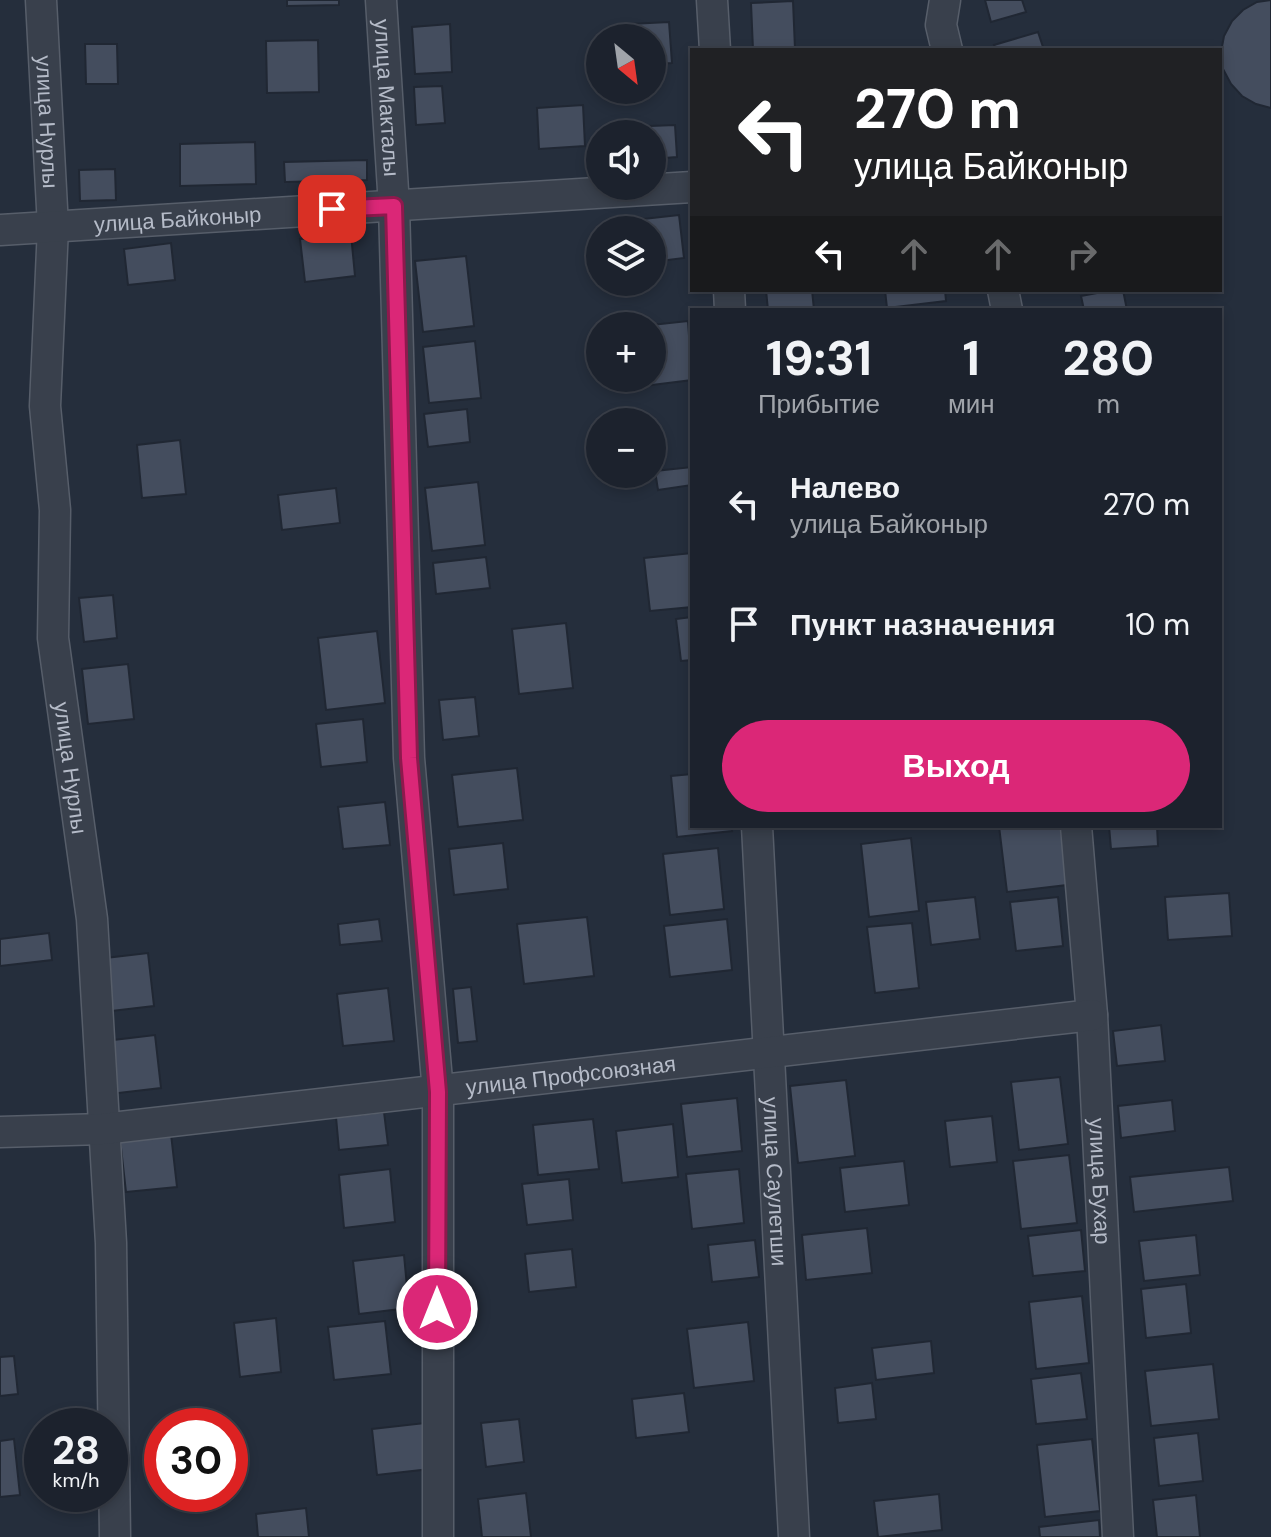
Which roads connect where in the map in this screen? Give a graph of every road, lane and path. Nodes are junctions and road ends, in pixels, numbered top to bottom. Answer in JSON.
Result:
{"nodes":[{"id":1,"x":41,"y":0,"type":"edge"},
{"id":2,"x":381,"y":0,"type":"edge"},
{"id":3,"x":712,"y":0,"type":"edge"},
{"id":4,"x":945,"y":0,"type":"edge"},
{"id":5,"x":715,"y":48,"type":"edge"},
{"id":6,"x":947,"y":48,"type":"edge"},
{"id":7,"x":690,"y":187,"type":"edge"},
{"id":8,"x":394,"y":206,"type":"junction"},
{"id":9,"x":53,"y":227,"type":"junction"},
{"id":10,"x":0,"y":230,"type":"edge"},
{"id":11,"x":757,"y":828,"type":"edge"},
{"id":12,"x":1076,"y":828,"type":"edge"},
{"id":13,"x":1092,"y":1015,"type":"junction"},
{"id":14,"x":769,"y":1053,"type":"junction"},
{"id":15,"x":438,"y":1092,"type":"junction"},
{"id":16,"x":103,"y":1129,"type":"junction"},
{"id":17,"x":0,"y":1132,"type":"edge"},
{"id":18,"x":115,"y":1537,"type":"edge"},
{"id":19,"x":438,"y":1537,"type":"edge"},
{"id":20,"x":794,"y":1537,"type":"edge"},
{"id":21,"x":1118,"y":1537,"type":"edge"}],
"edges":[{"from":1,"to":9,"type":"street","name":"улица Нурлы"},
{"from":2,"to":8,"type":"street","name":"улица Макталы"},
{"from":3,"to":5,"type":"street"},
{"from":4,"to":6,"type":"street"},
{"from":7,"to":8,"type":"street","name":"улица Байконыр"},
{"from":8,"to":9,"type":"street","name":"улица Байконыр"},
{"from":8,"to":15,"type":"street","name":"улица Макталы"},
{"from":9,"to":10,"type":"street","name":"улица Байконыр"},
{"from":9,"to":16,"type":"street","name":"улица Нурлы"},
{"from":11,"to":14,"type":"street","name":"улица Саулетши"},
{"from":12,"to":13,"type":"street","name":"улица Бухар"},
{"from":13,"to":14,"type":"street","name":"улица Профсоюзная"},
{"from":13,"to":21,"type":"street","name":"улица Бухар"},
{"from":14,"to":15,"type":"street","name":"улица Профсоюзная"},
{"from":14,"to":20,"type":"street","name":"улица Саулетши"},
{"from":15,"to":16,"type":"street","name":"улица Профсоюзная"},
{"from":15,"to":19,"type":"street","name":"улица Макталы"},
{"from":16,"to":17,"type":"street","name":"улица Профсоюзная"},
{"from":16,"to":18,"type":"street","name":"улица Нурлы"}]}
